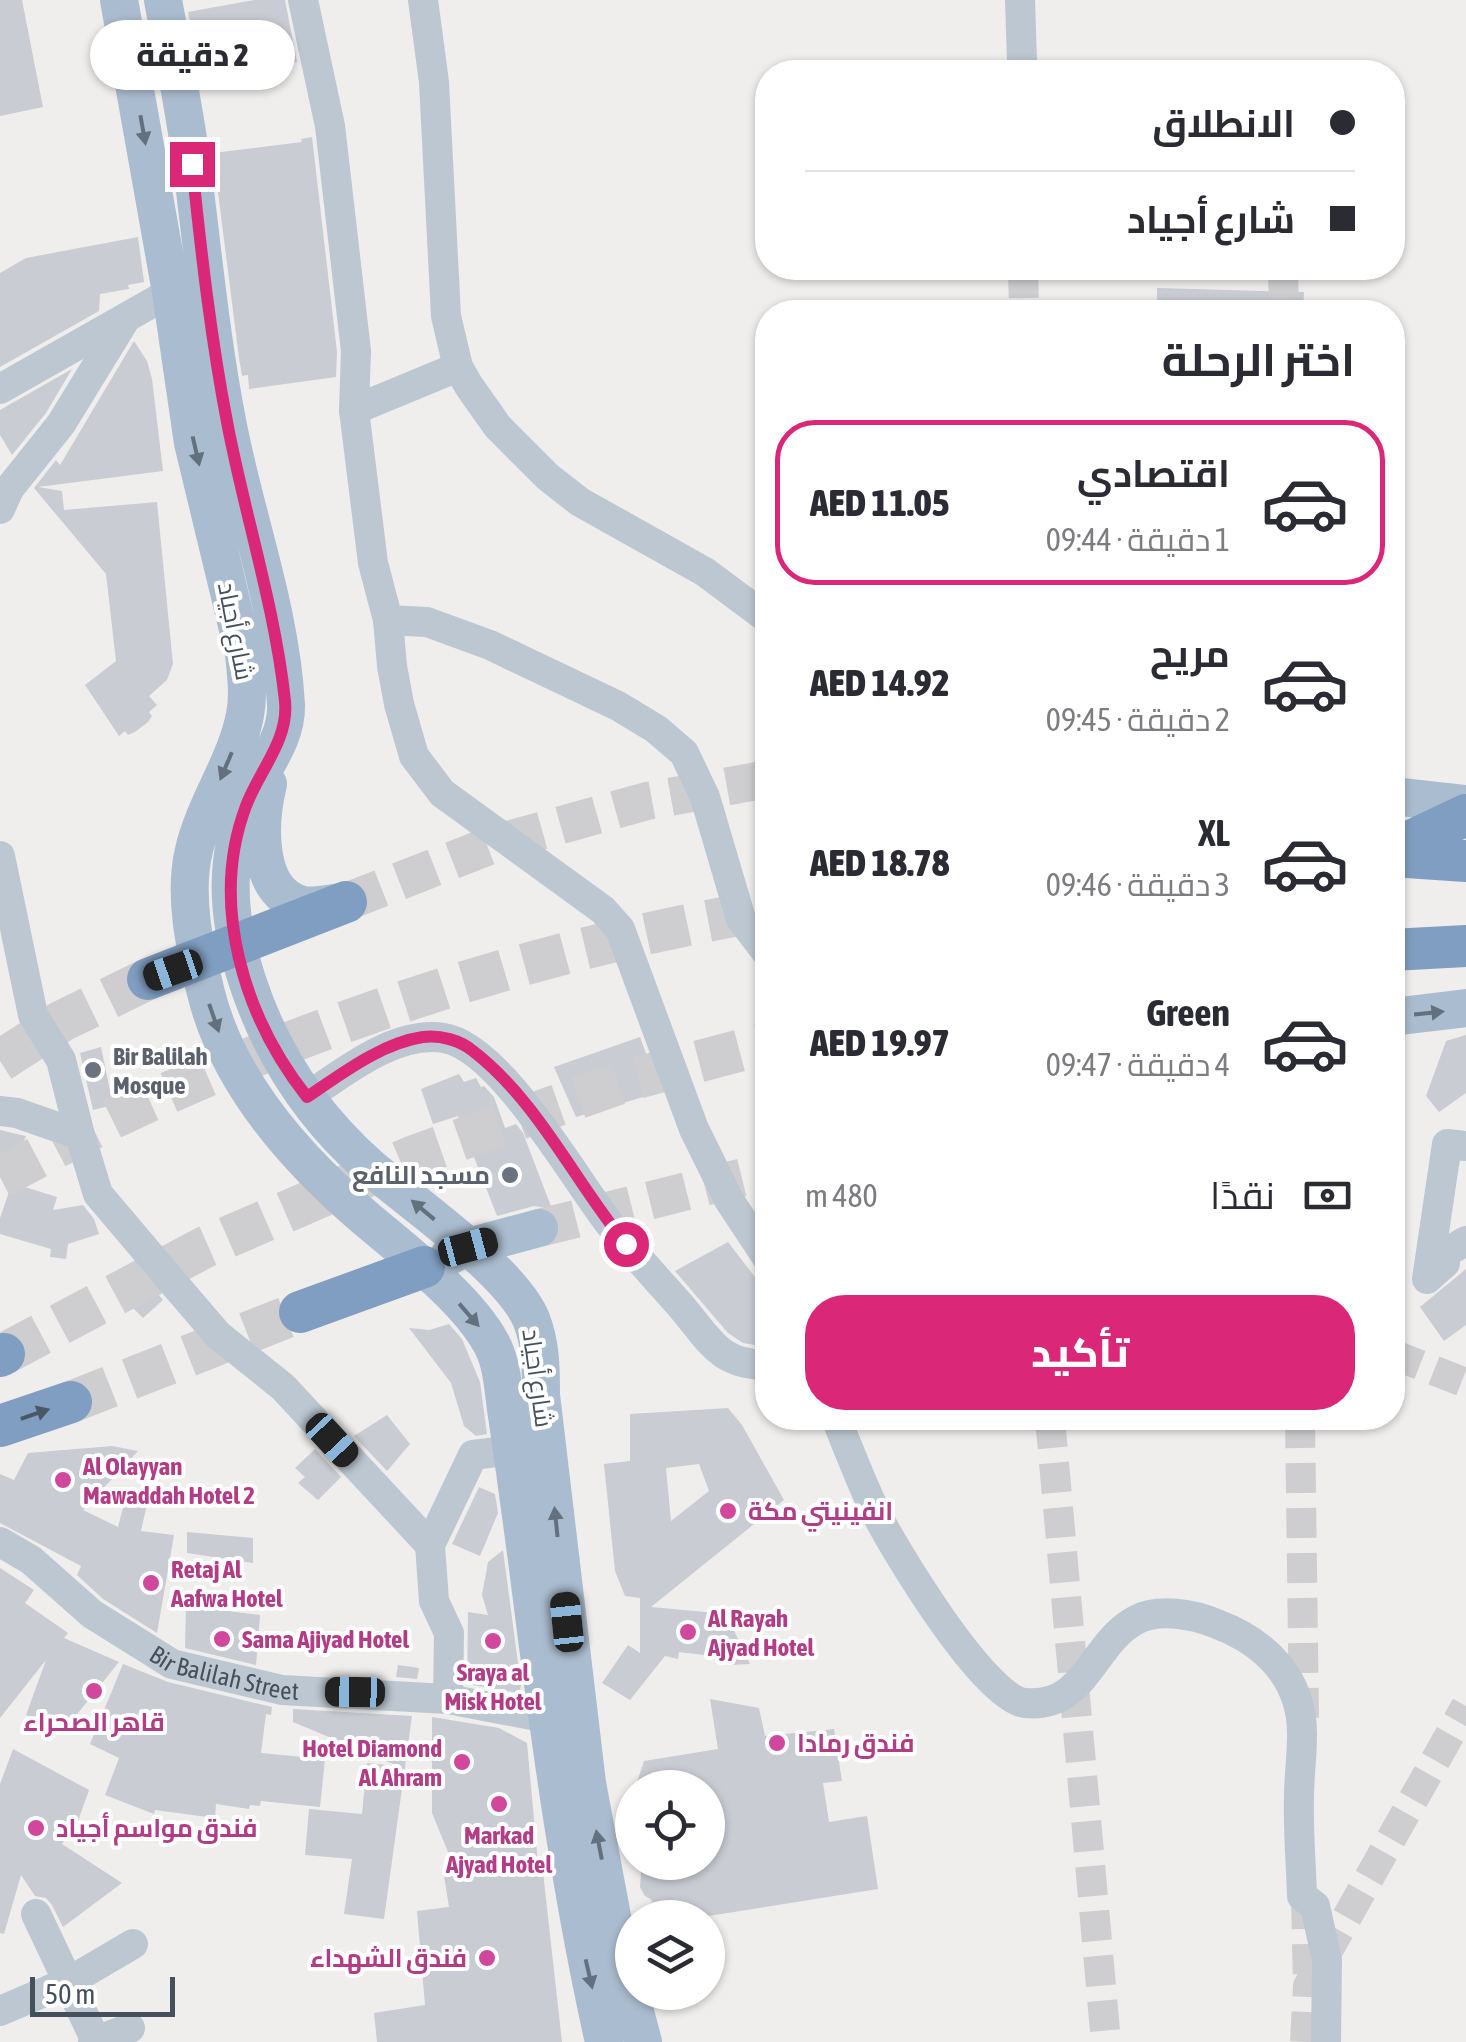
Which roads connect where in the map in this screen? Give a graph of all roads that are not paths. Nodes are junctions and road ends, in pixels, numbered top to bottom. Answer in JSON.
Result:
{"nodes":[{"id":1,"x":119,"y":0,"type":"edge"},
{"id":2,"x":162,"y":0,"type":"edge"},
{"id":3,"x":302,"y":0,"type":"edge"},
{"id":4,"x":423,"y":0,"type":"edge"},
{"id":5,"x":1020,"y":0,"type":"edge"},
{"id":6,"x":1022,"y":60,"type":"edge"},
{"id":7,"x":171,"y":292,"type":"junction"},
{"id":8,"x":126,"y":318,"type":"junction"},
{"id":9,"x":458,"y":367,"type":"junction"},
{"id":10,"x":0,"y":389,"type":"edge"},
{"id":11,"x":354,"y":410,"type":"junction"},
{"id":12,"x":0,"y":509,"type":"edge"},
{"id":13,"x":755,"y":609,"type":"edge"},
{"id":14,"x":388,"y":620,"type":"junction"},
{"id":15,"x":278,"y":744,"type":"junction"},
{"id":16,"x":1405,"y":797,"type":"edge"},
{"id":17,"x":1466,"y":804,"type":"edge"},
{"id":18,"x":1466,"y":815,"type":"edge"},
{"id":19,"x":1405,"y":846,"type":"edge"},
{"id":20,"x":1405,"y":854,"type":"edge"},
{"id":21,"x":0,"y":856,"type":"edge"},
{"id":22,"x":1466,"y":861,"type":"edge"},
{"id":23,"x":346,"y":902,"type":"joint"},
{"id":24,"x":755,"y":937,"type":"edge"},
{"id":25,"x":1466,"y":946,"type":"edge"},
{"id":26,"x":1405,"y":950,"type":"edge"},
{"id":27,"x":217,"y":952,"type":"junction"},
{"id":28,"x":1405,"y":952,"type":"edge"},
{"id":29,"x":1466,"y":971,"type":"edge"},
{"id":30,"x":148,"y":978,"type":"tunnel mouth"},
{"id":31,"x":1466,"y":1008,"type":"edge"},
{"id":32,"x":1405,"y":1015,"type":"edge"},
{"id":33,"x":307,"y":1097,"type":"junction"},
{"id":34,"x":0,"y":1111,"type":"edge"},
{"id":35,"x":80,"y":1135,"type":"junction"},
{"id":36,"x":1466,"y":1146,"type":"edge"},
{"id":37,"x":539,"y":1228,"type":"tunnel mouth"},
{"id":38,"x":755,"y":1239,"type":"edge"},
{"id":39,"x":1466,"y":1240,"type":"edge"},
{"id":40,"x":468,"y":1247,"type":"junction"},
{"id":41,"x":424,"y":1268,"type":"junction"},
{"id":42,"x":300,"y":1312,"type":"tunnel mouth"},
{"id":43,"x":755,"y":1365,"type":"edge"},
{"id":44,"x":71,"y":1402,"type":"tunnel mouth"},
{"id":45,"x":0,"y":1426,"type":"edge"},
{"id":46,"x":841,"y":1430,"type":"edge"},
{"id":47,"x":512,"y":1450,"type":"junction"},
{"id":48,"x":0,"y":1542,"type":"edge"},
{"id":49,"x":430,"y":1545,"type":"junction"},
{"id":50,"x":448,"y":1699,"type":"junction"},
{"id":51,"x":547,"y":1718,"type":"junction"},
{"id":52,"x":36,"y":1914,"type":"dead end"},
{"id":53,"x":133,"y":1944,"type":"dead end"},
{"id":54,"x":70,"y":1981,"type":"junction"},
{"id":55,"x":0,"y":2011,"type":"edge"},
{"id":56,"x":130,"y":2028,"type":"dead end"},
{"id":57,"x":95,"y":2041,"type":"edge"},
{"id":58,"x":604,"y":2042,"type":"edge"},
{"id":59,"x":643,"y":2042,"type":"edge"},
{"id":60,"x":1326,"y":2042,"type":"edge"}],
"edges":[{"from":1,"to":7,"type":"main road","name":"شارع أجياد","one_way":true},
{"from":2,"to":15,"type":"main road","name":"شارع أجياد"},
{"from":3,"to":11,"type":"street"},
{"from":4,"to":9,"type":"street"},
{"from":5,"to":6,"type":"street"},
{"from":7,"to":8,"type":"street"},
{"from":7,"to":27,"type":"main road","name":"شارع أجياد","one_way":true},
{"from":8,"to":10,"type":"street"},
{"from":8,"to":12,"type":"street"},
{"from":9,"to":11,"type":"street"},
{"from":9,"to":13,"type":"street"},
{"from":11,"to":14,"type":"street"},
{"from":14,"to":24,"type":"street"},
{"from":14,"to":38,"type":"street"},
{"from":15,"to":23,"type":"main road"},
{"from":15,"to":27,"type":"main road","name":"شارع أجياد"},
{"from":16,"to":17,"type":"main road"},
{"from":18,"to":19,"type":"highway"},
{"from":20,"to":22,"type":"highway"},
{"from":21,"to":35,"type":"street"},
{"from":23,"to":27,"type":"highway"},
{"from":25,"to":26,"type":"highway"},
{"from":27,"to":30,"type":"highway"},
{"from":27,"to":33,"type":"main road","name":"شارع أجياد"},
{"from":27,"to":41,"type":"main road","name":"شارع أجياد","one_way":true},
{"from":28,"to":29,"type":"highway"},
{"from":32,"to":31,"type":"main road","one_way":true},
{"from":40,"to":33,"type":"main road","name":"شارع أجياد","one_way":true},
{"from":33,"to":43,"type":"street"},
{"from":34,"to":35,"type":"street"},
{"from":35,"to":49,"type":"street"},
{"from":36,"to":39,"type":"street"},
{"from":37,"to":40,"type":"main road"},
{"from":40,"to":41,"type":"main road"},
{"from":59,"to":40,"type":"main road","name":"شارع أجياد","one_way":true},
{"from":41,"to":42,"type":"highway"},
{"from":41,"to":47,"type":"main road","name":"شارع أجياد","one_way":true},
{"from":45,"to":44,"type":"highway","one_way":true},
{"from":46,"to":60,"type":"street"},
{"from":47,"to":49,"type":"street"},
{"from":47,"to":51,"type":"main road","name":"شارع أجياد"},
{"from":48,"to":50,"type":"street","name":"Bir Balilah Street"},
{"from":49,"to":50,"type":"street"},
{"from":50,"to":51,"type":"street","name":"Bir Balilah Street"},
{"from":51,"to":58,"type":"main road","name":"شارع أجياد","one_way":true},
{"from":52,"to":54,"type":"street"},
{"from":53,"to":54,"type":"street"},
{"from":54,"to":55,"type":"street"},
{"from":54,"to":57,"type":"street"},
{"from":56,"to":57,"type":"street"}]}
